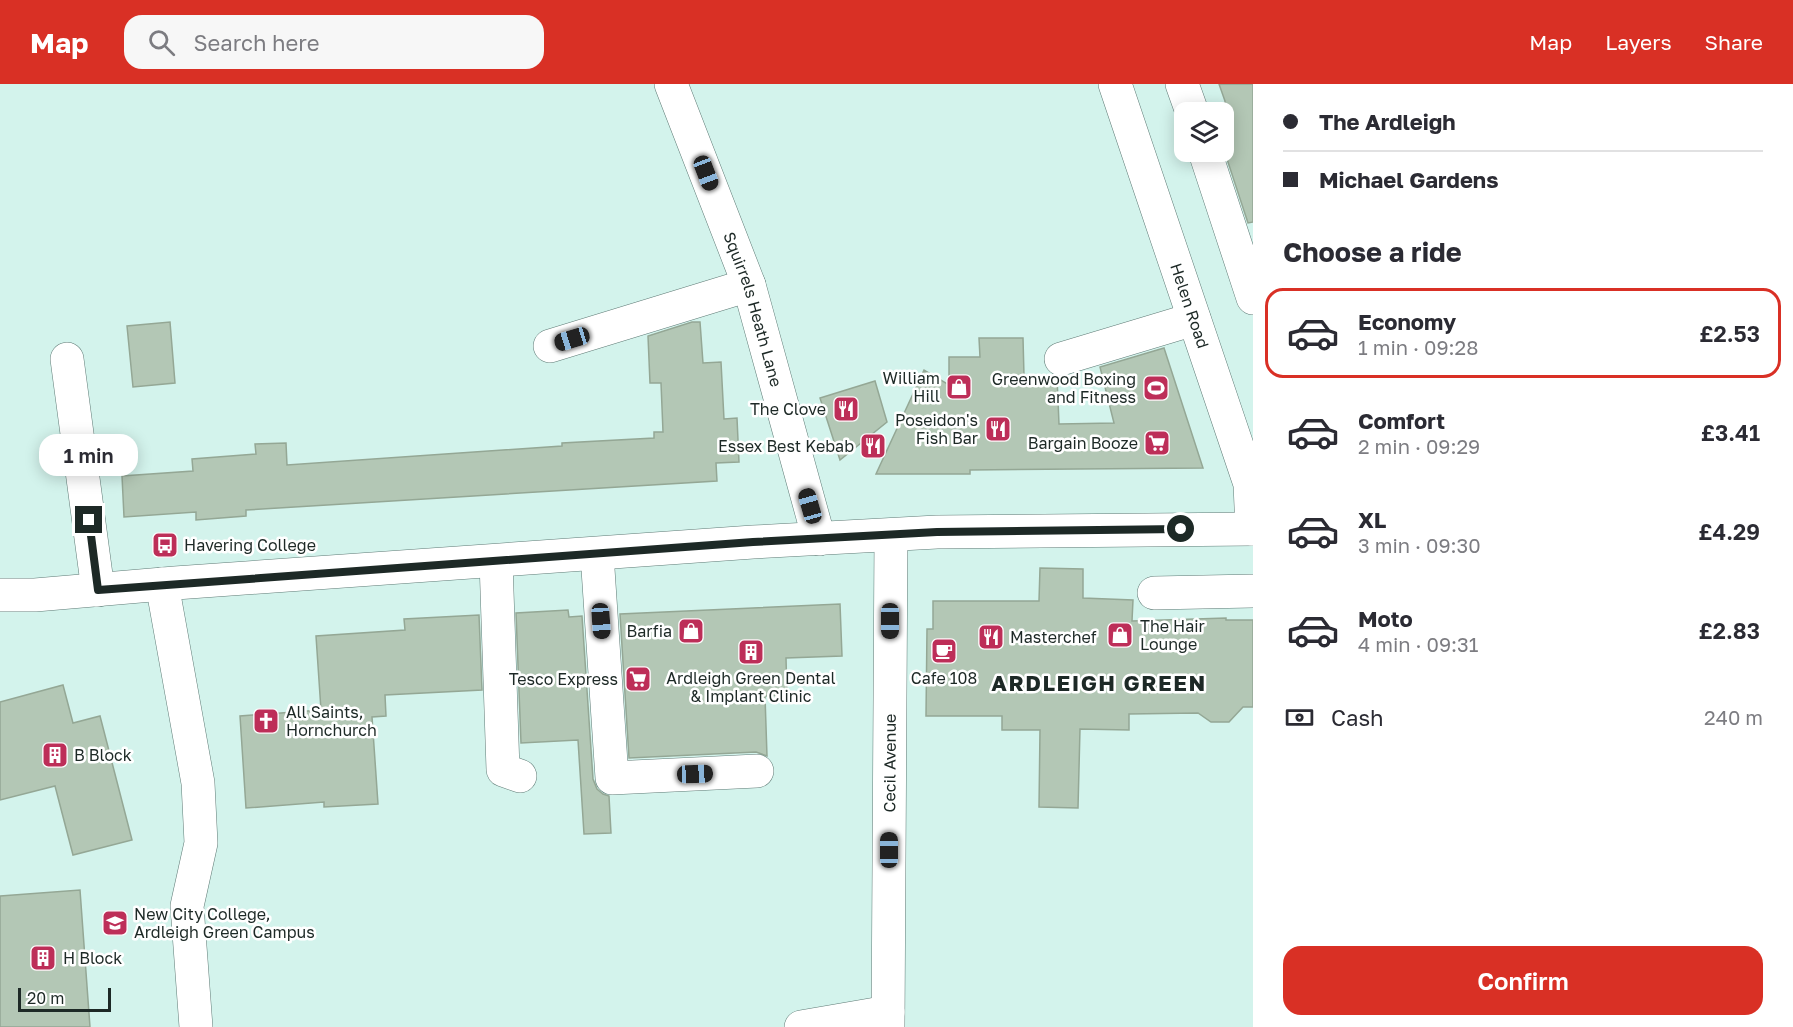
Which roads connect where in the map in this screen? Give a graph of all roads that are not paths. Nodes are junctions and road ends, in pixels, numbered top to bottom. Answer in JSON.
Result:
{"nodes":[{"id":1,"x":671,"y":84,"type":"edge"},
{"id":2,"x":1115,"y":84,"type":"edge"},
{"id":3,"x":1182,"y":84,"type":"edge"},
{"id":4,"x":1188,"y":102,"type":"edge"},
{"id":5,"x":1207,"y":162,"type":"edge"},
{"id":6,"x":749,"y":285,"type":"junction"},
{"id":7,"x":1253,"y":298,"type":"edge"},
{"id":8,"x":1194,"y":319,"type":"junction"},
{"id":9,"x":550,"y":346,"type":"dead end"},
{"id":10,"x":67,"y":359,"type":"dead end"},
{"id":11,"x":1061,"y":359,"type":"dead end"},
{"id":12,"x":1253,"y":529,"type":"edge"},
{"id":13,"x":891,"y":535,"type":"junction"},
{"id":14,"x":819,"y":539,"type":"junction"},
{"id":15,"x":597,"y":554,"type":"junction"},
{"id":16,"x":496,"y":561,"type":"junction"},
{"id":17,"x":162,"y":584,"type":"junction"},
{"id":18,"x":98,"y":590,"type":"junction"},
{"id":19,"x":1253,"y":591,"type":"edge"},
{"id":20,"x":1154,"y":593,"type":"dead end"},
{"id":21,"x":0,"y":595,"type":"edge"},
{"id":22,"x":758,"y":771,"type":"dead end"},
{"id":23,"x":520,"y":776,"type":"dead end"},
{"id":24,"x":888,"y":1019,"type":"edge"},
{"id":25,"x":191,"y":1026,"type":"edge"},
{"id":26,"x":801,"y":1027,"type":"edge"}],
"edges":[{"from":1,"to":6,"type":"street","name":"Squirrels Heath Lane"},
{"from":2,"to":8,"type":"street","name":"Helen Road"},
{"from":3,"to":4,"type":"street"},
{"from":5,"to":7,"type":"street"},
{"from":6,"to":9,"type":"street"},
{"from":6,"to":14,"type":"street","name":"Squirrels Heath Lane"},
{"from":8,"to":11,"type":"street"},
{"from":8,"to":12,"type":"street","name":"Helen Road"},
{"from":10,"to":18,"type":"street"},
{"from":12,"to":13,"type":"street"},
{"from":13,"to":14,"type":"street"},
{"from":13,"to":24,"type":"street","name":"Cecil Avenue"},
{"from":14,"to":15,"type":"street"},
{"from":15,"to":16,"type":"street"},
{"from":15,"to":22,"type":"street"},
{"from":16,"to":17,"type":"street"},
{"from":16,"to":23,"type":"street"},
{"from":17,"to":18,"type":"street"},
{"from":17,"to":25,"type":"street"},
{"from":18,"to":21,"type":"street"},
{"from":19,"to":20,"type":"street"},
{"from":24,"to":26,"type":"street"}]}
